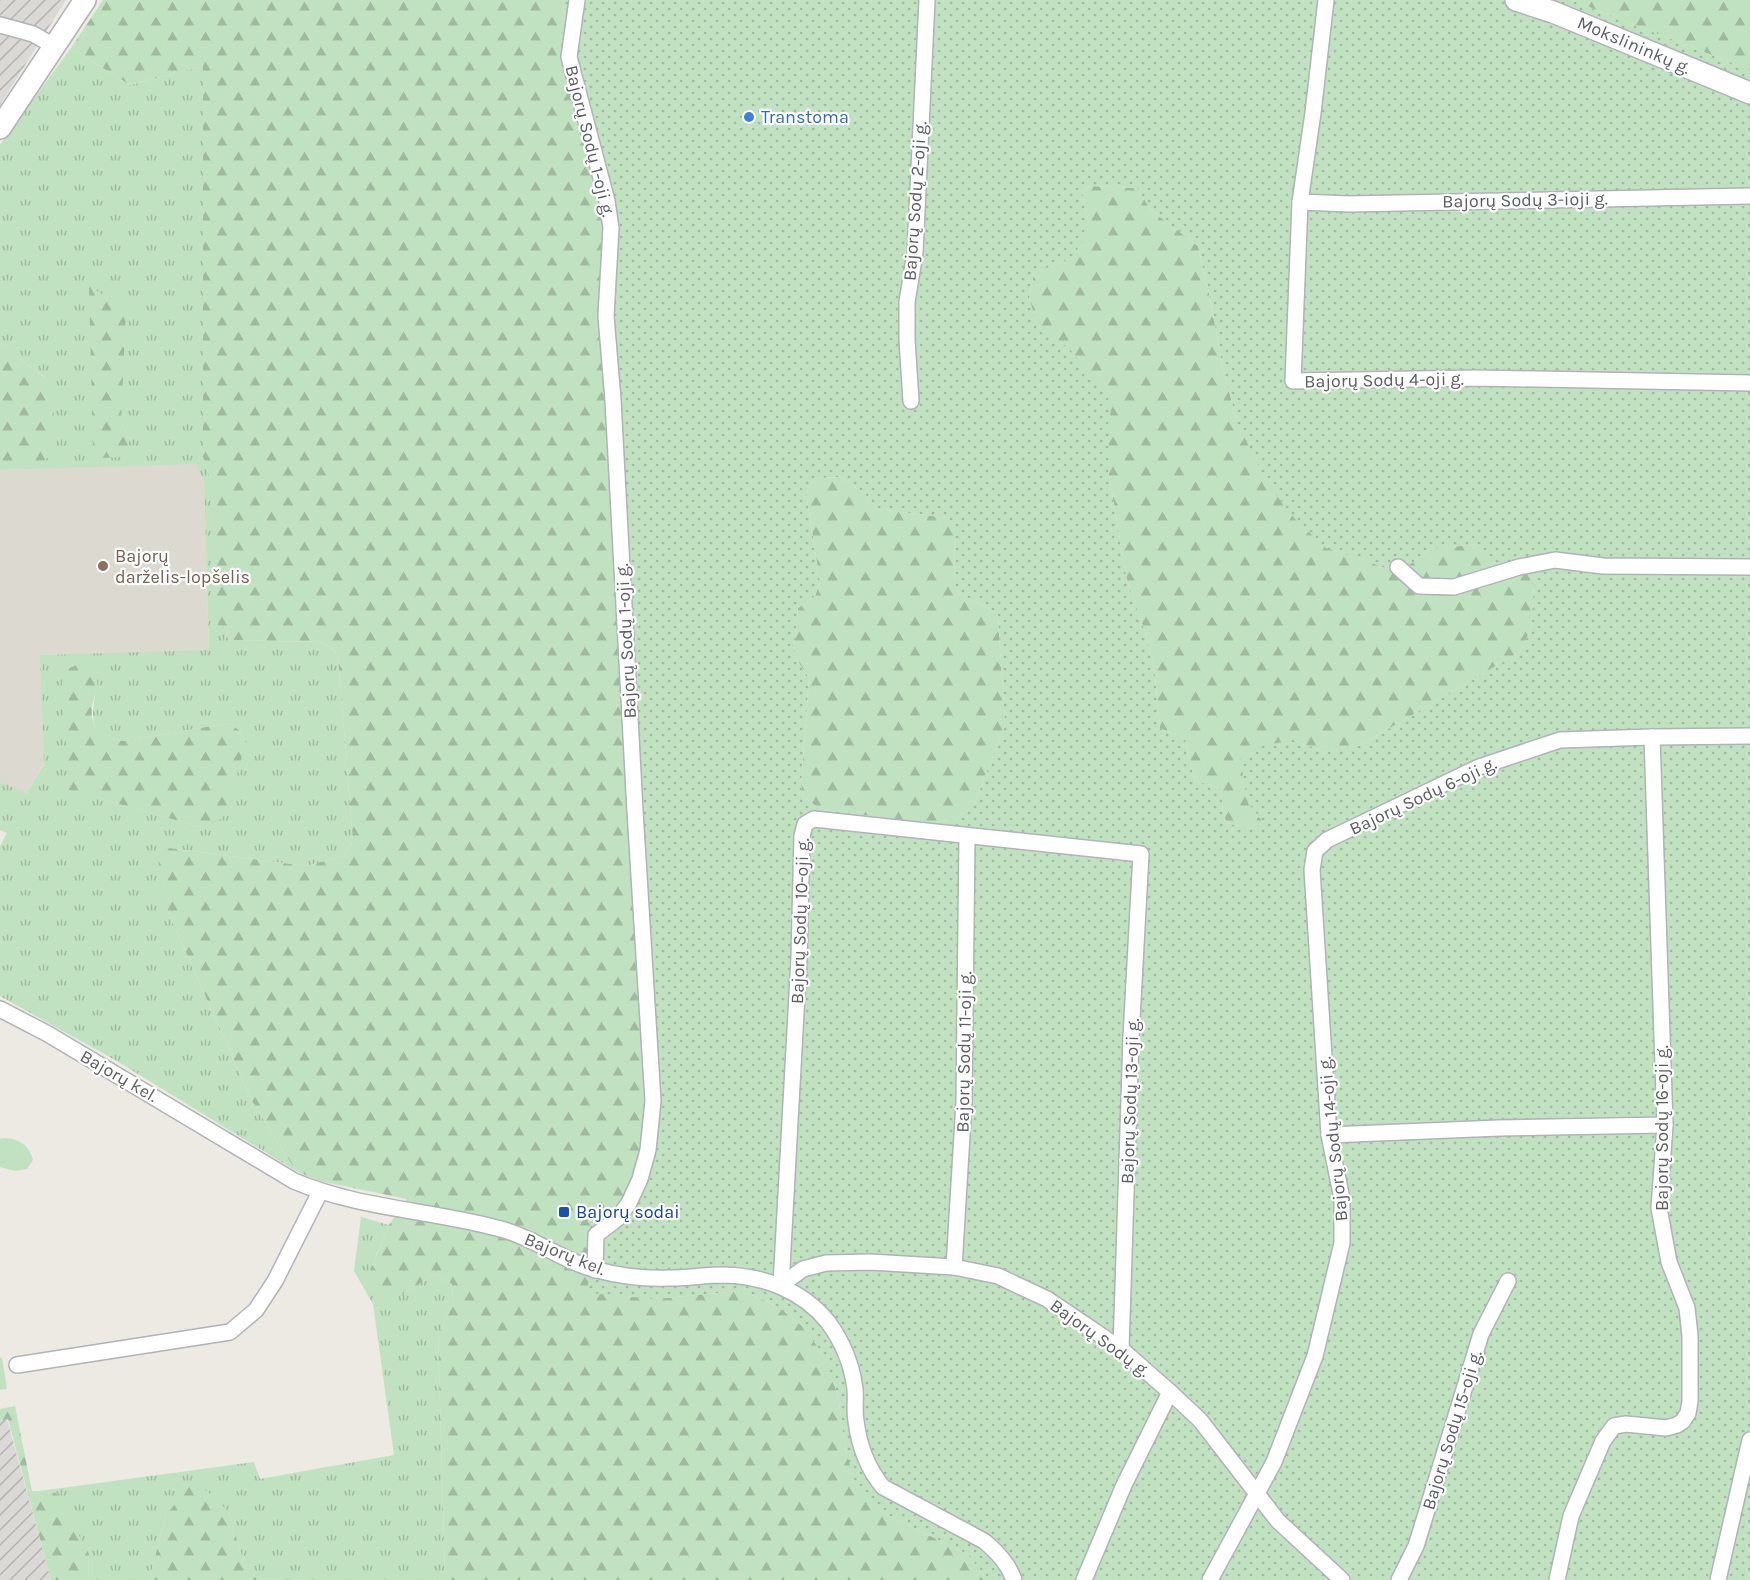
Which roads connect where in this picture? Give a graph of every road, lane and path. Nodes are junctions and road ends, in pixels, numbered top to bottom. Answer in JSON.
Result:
{"nodes":[{"id":1,"x":85,"y":0,"type":"edge"},
{"id":2,"x":578,"y":0,"type":"edge"},
{"id":3,"x":927,"y":0,"type":"edge"},
{"id":4,"x":1326,"y":0,"type":"edge"},
{"id":5,"x":1516,"y":0,"type":"edge"},
{"id":6,"x":0,"y":24,"type":"edge"},
{"id":7,"x":54,"y":46,"type":"junction"},
{"id":8,"x":1750,"y":93,"type":"edge"},
{"id":9,"x":0,"y":128,"type":"edge"},
{"id":10,"x":1750,"y":196,"type":"edge"},
{"id":11,"x":1300,"y":202,"type":"junction"},
{"id":12,"x":1750,"y":383,"type":"edge"},
{"id":13,"x":911,"y":401,"type":"dead end"},
{"id":14,"x":1398,"y":567,"type":"dead end"},
{"id":15,"x":1750,"y":567,"type":"edge"},
{"id":16,"x":1653,"y":736,"type":"junction"},
{"id":17,"x":1750,"y":736,"type":"edge"},
{"id":18,"x":967,"y":837,"type":"junction"},
{"id":19,"x":1316,"y":851,"type":"joint"},
{"id":20,"x":1141,"y":854,"type":"joint"},
{"id":21,"x":0,"y":1009,"type":"edge"},
{"id":22,"x":1665,"y":1125,"type":"junction"},
{"id":23,"x":1329,"y":1135,"type":"junction"},
{"id":24,"x":320,"y":1192,"type":"junction"},
{"id":25,"x":954,"y":1267,"type":"junction"},
{"id":26,"x":595,"y":1270,"type":"junction"},
{"id":27,"x":1508,"y":1281,"type":"dead end"},
{"id":28,"x":781,"y":1285,"type":"junction"},
{"id":29,"x":1121,"y":1349,"type":"junction"},
{"id":30,"x":17,"y":1365,"type":"dead end"},
{"id":31,"x":1170,"y":1392,"type":"junction"},
{"id":32,"x":1750,"y":1440,"type":"edge"},
{"id":33,"x":1256,"y":1495,"type":"junction"},
{"id":34,"x":1014,"y":1580,"type":"edge"},
{"id":35,"x":1084,"y":1580,"type":"edge"},
{"id":36,"x":1210,"y":1580,"type":"edge"},
{"id":37,"x":1342,"y":1580,"type":"edge"},
{"id":38,"x":1399,"y":1580,"type":"edge"},
{"id":39,"x":1557,"y":1580,"type":"edge"},
{"id":40,"x":1718,"y":1580,"type":"edge"}],
"edges":[{"from":1,"to":7,"type":"street"},
{"from":2,"to":26,"type":"street","name":"Bajorų Sodų 1-oji g."},
{"from":3,"to":13,"type":"street","name":"Bajorų Sodų 2-oji g."},
{"from":4,"to":11,"type":"street","name":"Bajorų Sodų 4-oji g."},
{"from":5,"to":8,"type":"street","name":"Mokslininkų g."},
{"from":6,"to":7,"type":"street"},
{"from":7,"to":9,"type":"street"},
{"from":10,"to":11,"type":"street","name":"Bajorų Sodų 3-ioji g."},
{"from":11,"to":12,"type":"street","name":"Bajorų Sodų 4-oji g."},
{"from":14,"to":15,"type":"street"},
{"from":16,"to":17,"type":"street","name":"Bajorų Sodų 6-oji g."},
{"from":16,"to":19,"type":"street","name":"Bajorų Sodų 6-oji g."},
{"from":16,"to":22,"type":"street","name":"Bajorų Sodų 16-oji g."},
{"from":18,"to":20,"type":"street","name":"Bajorų Sodų 10-oji g."},
{"from":18,"to":25,"type":"street","name":"Bajorų Sodų 11-oji g."},
{"from":18,"to":28,"type":"street","name":"Bajorų Sodų 10-oji g."},
{"from":19,"to":23,"type":"street","name":"Bajorų Sodų 14-oji g."},
{"from":20,"to":29,"type":"street","name":"Bajorų Sodų 13-oji g."},
{"from":21,"to":24,"type":"street","name":"Bajorų kel."},
{"from":22,"to":23,"type":"street"},
{"from":22,"to":39,"type":"street","name":"Bajorų Sodų 16-oji g."},
{"from":23,"to":33,"type":"street","name":"Bajorų Sodų 14-oji g."},
{"from":24,"to":26,"type":"street","name":"Bajorų kel."},
{"from":24,"to":30,"type":"street"},
{"from":25,"to":28,"type":"street","name":"Bajorų Sodų g."},
{"from":25,"to":29,"type":"street","name":"Bajorų Sodų g."},
{"from":26,"to":28,"type":"street","name":"Bajorų kel."},
{"from":27,"to":38,"type":"street","name":"Bajorų Sodų 15-oji g."},
{"from":28,"to":34,"type":"street","name":"Bajorų kel."},
{"from":29,"to":31,"type":"street","name":"Bajorų Sodų g."},
{"from":31,"to":33,"type":"street","name":"Bajorų Sodų g."},
{"from":31,"to":35,"type":"street"},
{"from":32,"to":40,"type":"street"},
{"from":33,"to":36,"type":"street","name":"Bajorų Sodų 14-oji g."},
{"from":33,"to":37,"type":"street","name":"Bajorų Sodų g."}]}
